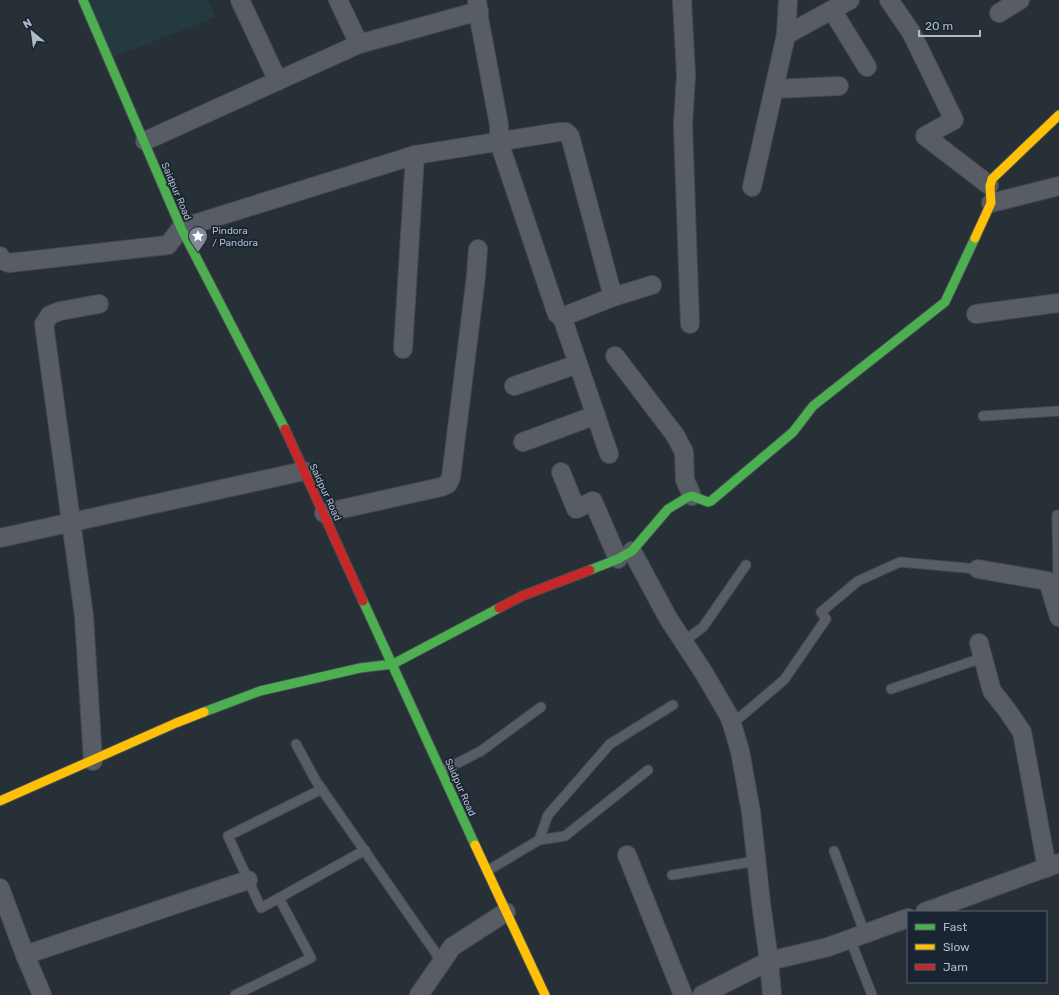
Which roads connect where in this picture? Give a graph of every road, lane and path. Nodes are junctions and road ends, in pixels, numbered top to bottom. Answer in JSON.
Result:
{"nodes":[{"id":1,"x":83,"y":0,"type":"edge"},
{"id":2,"x":240,"y":0,"type":"edge"},
{"id":3,"x":338,"y":0,"type":"edge"},
{"id":4,"x":682,"y":0,"type":"edge"},
{"id":5,"x":788,"y":0,"type":"edge"},
{"id":6,"x":850,"y":0,"type":"edge"},
{"id":7,"x":889,"y":0,"type":"edge"},
{"id":8,"x":1020,"y":0,"type":"edge"},
{"id":9,"x":478,"y":5,"type":"edge"},
{"id":10,"x":832,"y":10,"type":"junction"},
{"id":11,"x":999,"y":13,"type":"dead end"},
{"id":12,"x":786,"y":35,"type":"junction"},
{"id":13,"x":359,"y":44,"type":"junction"},
{"id":14,"x":867,"y":67,"type":"dead end"},
{"id":15,"x":278,"y":81,"type":"junction"},
{"id":16,"x":838,"y":86,"type":"dead end"},
{"id":17,"x":774,"y":89,"type":"junction"},
{"id":18,"x":1059,"y":115,"type":"edge"},
{"id":19,"x":145,"y":141,"type":"junction"},
{"id":20,"x":499,"y":142,"type":"junction"},
{"id":21,"x":415,"y":155,"type":"junction"},
{"id":22,"x":989,"y":185,"type":"junction"},
{"id":23,"x":1059,"y":186,"type":"edge"},
{"id":24,"x":752,"y":187,"type":"dead end"},
{"id":25,"x":991,"y":203,"type":"junction"},
{"id":26,"x":181,"y":228,"type":"junction"},
{"id":27,"x":478,"y":249,"type":"dead end"},
{"id":28,"x":0,"y":256,"type":"edge"},
{"id":29,"x":652,"y":285,"type":"dead end"},
{"id":30,"x":613,"y":297,"type":"junction"},
{"id":31,"x":1059,"y":303,"type":"edge"},
{"id":32,"x":99,"y":304,"type":"dead end"},
{"id":33,"x":976,"y":314,"type":"dead end"},
{"id":34,"x":562,"y":317,"type":"junction"},
{"id":35,"x":690,"y":324,"type":"dead end"},
{"id":36,"x":403,"y":349,"type":"dead end"},
{"id":37,"x":616,"y":356,"type":"dead end"},
{"id":38,"x":578,"y":364,"type":"junction"},
{"id":39,"x":514,"y":386,"type":"dead end"},
{"id":40,"x":1059,"y":411,"type":"edge"},
{"id":41,"x":596,"y":415,"type":"junction"},
{"id":42,"x":984,"y":416,"type":"dead end"},
{"id":43,"x":524,"y":442,"type":"dead end"},
{"id":44,"x":609,"y":454,"type":"dead end"},
{"id":45,"x":304,"y":471,"type":"junction"},
{"id":46,"x":561,"y":472,"type":"dead end"},
{"id":47,"x":692,"y":496,"type":"junction"},
{"id":48,"x":324,"y":514,"type":"junction"},
{"id":49,"x":1059,"y":515,"type":"edge"},
{"id":50,"x":72,"y":522,"type":"junction"},
{"id":51,"x":0,"y":538,"type":"edge"},
{"id":52,"x":625,"y":555,"type":"junction"},
{"id":53,"x":1058,"y":560,"type":"edge"},
{"id":54,"x":746,"y":564,"type":"dead end"},
{"id":55,"x":978,"y":569,"type":"joint"},
{"id":56,"x":1048,"y":581,"type":"junction"},
{"id":57,"x":1059,"y":617,"type":"edge"},
{"id":58,"x":684,"y":642,"type":"junction"},
{"id":59,"x":981,"y":650,"type":"joint"},
{"id":60,"x":393,"y":664,"type":"junction"},
{"id":61,"x":891,"y":689,"type":"dead end"},
{"id":62,"x":673,"y":706,"type":"dead end"},
{"id":63,"x":541,"y":707,"type":"dead end"},
{"id":64,"x":732,"y":724,"type":"junction"},
{"id":65,"x":296,"y":744,"type":"dead end"},
{"id":66,"x":93,"y":761,"type":"junction"},
{"id":67,"x":648,"y":770,"type":"dead end"},
{"id":68,"x":442,"y":771,"type":"junction"},
{"id":69,"x":322,"y":789,"type":"junction"},
{"id":70,"x":0,"y":801,"type":"edge"},
{"id":71,"x":539,"y":840,"type":"junction"},
{"id":72,"x":365,"y":850,"type":"junction"},
{"id":73,"x":834,"y":851,"type":"dead end"},
{"id":74,"x":626,"y":855,"type":"dead end"},
{"id":75,"x":756,"y":861,"type":"junction"},
{"id":76,"x":1053,"y":865,"type":"edge"},
{"id":77,"x":487,"y":871,"type":"junction"},
{"id":78,"x":672,"y":875,"type":"dead end"},
{"id":79,"x":248,"y":880,"type":"junction"},
{"id":80,"x":0,"y":888,"type":"edge"},
{"id":81,"x":279,"y":898,"type":"junction"},
{"id":82,"x":928,"y":911,"type":"edge"},
{"id":83,"x":506,"y":912,"type":"junction"},
{"id":84,"x":907,"y":918,"type":"edge"},
{"id":85,"x":857,"y":936,"type":"junction"},
{"id":86,"x":25,"y":955,"type":"junction"},
{"id":87,"x":770,"y":961,"type":"junction"},
{"id":88,"x":442,"y":962,"type":"junction"},
{"id":89,"x":42,"y":995,"type":"edge"},
{"id":90,"x":235,"y":995,"type":"edge"},
{"id":91,"x":419,"y":995,"type":"edge"},
{"id":92,"x":545,"y":995,"type":"edge"},
{"id":93,"x":683,"y":995,"type":"edge"},
{"id":94,"x":702,"y":995,"type":"edge"},
{"id":95,"x":772,"y":995,"type":"edge"},
{"id":96,"x":872,"y":995,"type":"edge"}],
"edges":[{"from":1,"to":19,"type":"street","name":"Saidpur Road"},
{"from":2,"to":15,"type":"street"},
{"from":3,"to":13,"type":"street"},
{"from":4,"to":35,"type":"street"},
{"from":5,"to":12,"type":"street"},
{"from":6,"to":10,"type":"street"},
{"from":7,"to":22,"type":"street"},
{"from":8,"to":11,"type":"street"},
{"from":9,"to":13,"type":"street"},
{"from":9,"to":20,"type":"street"},
{"from":10,"to":12,"type":"street"},
{"from":10,"to":14,"type":"street"},
{"from":12,"to":17,"type":"street"},
{"from":13,"to":15,"type":"street"},
{"from":15,"to":19,"type":"street"},
{"from":16,"to":17,"type":"street"},
{"from":17,"to":24,"type":"street"},
{"from":18,"to":22,"type":"street"},
{"from":19,"to":26,"type":"street","name":"Saidpur Road"},
{"from":20,"to":21,"type":"street"},
{"from":20,"to":30,"type":"street"},
{"from":20,"to":34,"type":"street"},
{"from":21,"to":26,"type":"street"},
{"from":21,"to":36,"type":"street"},
{"from":22,"to":25,"type":"street"},
{"from":23,"to":25,"type":"street"},
{"from":25,"to":47,"type":"street"},
{"from":26,"to":28,"type":"street"},
{"from":26,"to":45,"type":"street","name":"Saidpur Road"},
{"from":27,"to":48,"type":"street"},
{"from":29,"to":30,"type":"street"},
{"from":30,"to":34,"type":"street"},
{"from":31,"to":33,"type":"street"},
{"from":32,"to":50,"type":"street"},
{"from":34,"to":38,"type":"street"},
{"from":37,"to":47,"type":"street"},
{"from":38,"to":39,"type":"street"},
{"from":38,"to":41,"type":"street"},
{"from":40,"to":42,"type":"lane"},
{"from":41,"to":43,"type":"street"},
{"from":41,"to":44,"type":"street"},
{"from":45,"to":48,"type":"street","name":"Saidpur Road"},
{"from":45,"to":50,"type":"street"},
{"from":46,"to":52,"type":"street"},
{"from":47,"to":52,"type":"street"},
{"from":48,"to":60,"type":"street","name":"Saidpur Road"},
{"from":49,"to":53,"type":"lane"},
{"from":50,"to":51,"type":"street"},
{"from":50,"to":66,"type":"street"},
{"from":52,"to":58,"type":"street"},
{"from":52,"to":60,"type":"street"},
{"from":53,"to":56,"type":"lane"},
{"from":54,"to":58,"type":"lane"},
{"from":55,"to":56,"type":"street"},
{"from":55,"to":64,"type":"lane"},
{"from":56,"to":57,"type":"street"},
{"from":58,"to":64,"type":"street"},
{"from":59,"to":61,"type":"lane"},
{"from":59,"to":76,"type":"street"},
{"from":60,"to":66,"type":"street"},
{"from":60,"to":68,"type":"street","name":"Saidpur Road"},
{"from":62,"to":71,"type":"lane"},
{"from":63,"to":68,"type":"lane"},
{"from":64,"to":75,"type":"street"},
{"from":65,"to":69,"type":"lane"},
{"from":66,"to":70,"type":"street"},
{"from":67,"to":71,"type":"lane"},
{"from":68,"to":77,"type":"street","name":"Saidpur Road"},
{"from":69,"to":72,"type":"lane"},
{"from":69,"to":79,"type":"lane"},
{"from":71,"to":77,"type":"lane"},
{"from":72,"to":81,"type":"lane"},
{"from":72,"to":88,"type":"lane"},
{"from":73,"to":85,"type":"lane"},
{"from":74,"to":93,"type":"street"},
{"from":75,"to":78,"type":"lane"},
{"from":75,"to":87,"type":"street"},
{"from":76,"to":82,"type":"street"},
{"from":77,"to":83,"type":"street","name":"Saidpur Road"},
{"from":79,"to":81,"type":"lane"},
{"from":79,"to":86,"type":"street"},
{"from":80,"to":86,"type":"street"},
{"from":81,"to":90,"type":"lane"},
{"from":83,"to":88,"type":"street"},
{"from":83,"to":92,"type":"street","name":"Saidpur Road"},
{"from":84,"to":85,"type":"street"},
{"from":85,"to":87,"type":"street"},
{"from":85,"to":96,"type":"lane"},
{"from":86,"to":89,"type":"street"},
{"from":87,"to":94,"type":"street"},
{"from":87,"to":95,"type":"street"},
{"from":88,"to":91,"type":"street"}]}
